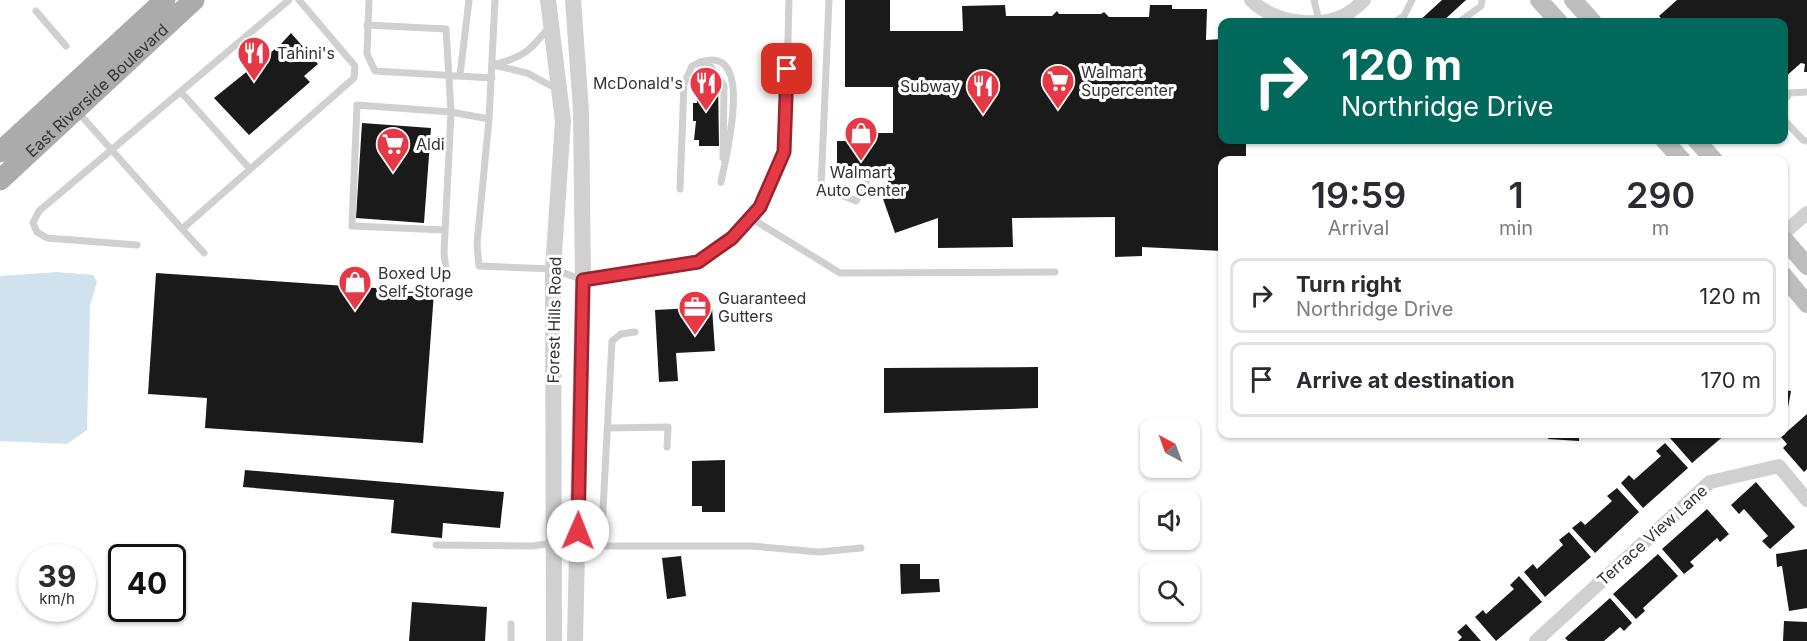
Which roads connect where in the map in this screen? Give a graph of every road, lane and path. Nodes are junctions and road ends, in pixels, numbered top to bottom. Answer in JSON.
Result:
{"nodes":[{"id":1,"x":165,"y":0,"type":"edge"},
{"id":2,"x":194,"y":0,"type":"edge"},
{"id":3,"x":289,"y":0,"type":"edge"},
{"id":4,"x":299,"y":0,"type":"edge"},
{"id":5,"x":369,"y":0,"type":"edge"},
{"id":6,"x":469,"y":0,"type":"edge"},
{"id":7,"x":495,"y":0,"type":"edge"},
{"id":8,"x":548,"y":0,"type":"edge"},
{"id":9,"x":573,"y":0,"type":"edge"},
{"id":10,"x":789,"y":0,"type":"edge"},
{"id":11,"x":829,"y":0,"type":"edge"},
{"id":12,"x":1251,"y":0,"type":"edge"},
{"id":13,"x":1314,"y":0,"type":"edge"},
{"id":14,"x":1364,"y":0,"type":"edge"},
{"id":15,"x":1482,"y":0,"type":"edge"},
{"id":16,"x":1539,"y":0,"type":"edge"},
{"id":17,"x":1573,"y":0,"type":"edge"},
{"id":18,"x":1413,"y":1,"type":"edge"},
{"id":19,"x":36,"y":11,"type":"dead end"},
{"id":20,"x":1284,"y":18,"type":"edge"},
{"id":21,"x":1318,"y":18,"type":"edge"},
{"id":22,"x":1349,"y":18,"type":"edge"},
{"id":23,"x":1401,"y":18,"type":"edge"},
{"id":24,"x":1464,"y":18,"type":"edge"},
{"id":25,"x":1555,"y":18,"type":"edge"},
{"id":26,"x":1589,"y":18,"type":"edge"},
{"id":27,"x":551,"y":24,"type":"junction"},
{"id":28,"x":367,"y":25,"type":"junction"},
{"id":29,"x":66,"y":46,"type":"dead end"},
{"id":30,"x":700,"y":62,"type":"junction"},
{"id":31,"x":493,"y":65,"type":"junction"},
{"id":32,"x":450,"y":74,"type":"junction"},
{"id":33,"x":460,"y":75,"type":"junction"},
{"id":34,"x":492,"y":78,"type":"junction"},
{"id":35,"x":559,"y":90,"type":"junction"},
{"id":36,"x":181,"y":92,"type":"junction"},
{"id":37,"x":1807,"y":92,"type":"edge"},
{"id":38,"x":1788,"y":95,"type":"edge"},
{"id":39,"x":76,"y":109,"type":"junction"},
{"id":40,"x":451,"y":112,"type":"junction"},
{"id":41,"x":489,"y":119,"type":"junction"},
{"id":42,"x":1788,"y":124,"type":"edge"},
{"id":43,"x":1807,"y":141,"type":"edge"},
{"id":44,"x":1668,"y":144,"type":"edge"},
{"id":45,"x":1700,"y":144,"type":"edge"},
{"id":46,"x":113,"y":151,"type":"junction"},
{"id":47,"x":0,"y":152,"type":"edge"},
{"id":48,"x":1678,"y":156,"type":"edge"},
{"id":49,"x":1710,"y":156,"type":"edge"},
{"id":50,"x":250,"y":169,"type":"junction"},
{"id":51,"x":0,"y":180,"type":"edge"},
{"id":52,"x":866,"y":182,"type":"dead end"},
{"id":53,"x":680,"y":189,"type":"dead end"},
{"id":54,"x":1807,"y":213,"type":"edge"},
{"id":55,"x":751,"y":218,"type":"junction"},
{"id":56,"x":182,"y":229,"type":"junction"},
{"id":57,"x":445,"y":230,"type":"junction"},
{"id":58,"x":1788,"y":230,"type":"edge"},
{"id":59,"x":1788,"y":244,"type":"edge"},
{"id":60,"x":136,"y":245,"type":"dead end"},
{"id":61,"x":204,"y":253,"type":"dead end"},
{"id":62,"x":1807,"y":266,"type":"edge"},
{"id":63,"x":446,"y":268,"type":"dead end"},
{"id":64,"x":553,"y":269,"type":"junction"},
{"id":65,"x":1055,"y":272,"type":"dead end"},
{"id":66,"x":583,"y":280,"type":"junction"},
{"id":67,"x":1788,"y":281,"type":"edge"},
{"id":68,"x":1807,"y":303,"type":"edge"},
{"id":69,"x":635,"y":332,"type":"dead end"},
{"id":70,"x":608,"y":428,"type":"junction"},
{"id":71,"x":667,"y":447,"type":"dead end"},
{"id":72,"x":1807,"y":500,"type":"edge"},
{"id":73,"x":554,"y":543,"type":"junction"},
{"id":74,"x":436,"y":545,"type":"dead end"},
{"id":75,"x":602,"y":546,"type":"junction"},
{"id":76,"x":861,"y":548,"type":"dead end"},
{"id":77,"x":578,"y":551,"type":"junction"},
{"id":78,"x":511,"y":624,"type":"dead end"},
{"id":79,"x":511,"y":641,"type":"edge"},
{"id":80,"x":554,"y":641,"type":"edge"},
{"id":81,"x":575,"y":641,"type":"edge"},
{"id":82,"x":1536,"y":641,"type":"edge"}],
"edges":[{"from":1,"to":47,"type":"main road","name":"East Riverside Boulevard"},
{"from":2,"to":39,"type":"main road","name":"East Riverside Boulevard"},
{"from":3,"to":36,"type":"lane"},
{"from":4,"to":50,"type":"lane"},
{"from":5,"to":28,"type":"lane"},
{"from":6,"to":33,"type":"lane"},
{"from":7,"to":31,"type":"lane"},
{"from":8,"to":27,"type":"street","name":"Forest Hills Road"},
{"from":9,"to":66,"type":"street","name":"Forest Hills Road"},
{"from":10,"to":55,"type":"lane"},
{"from":11,"to":52,"type":"lane"},
{"from":12,"to":20,"type":"street"},
{"from":13,"to":21,"type":"lane"},
{"from":14,"to":22,"type":"street"},
{"from":15,"to":24,"type":"lane"},
{"from":16,"to":25,"type":"main road"},
{"from":17,"to":26,"type":"main road"},
{"from":18,"to":23,"type":"lane"},
{"from":19,"to":29,"type":"lane"},
{"from":27,"to":31,"type":"lane"},
{"from":27,"to":35,"type":"street","name":"Forest Hills Road"},
{"from":28,"to":32,"type":"lane"},
{"from":28,"to":32,"type":"lane"},
{"from":30,"to":30,"type":"lane"},
{"from":30,"to":53,"type":"lane"},
{"from":31,"to":34,"type":"lane"},
{"from":31,"to":35,"type":"lane"},
{"from":32,"to":33,"type":"lane"},
{"from":32,"to":40,"type":"lane"},
{"from":33,"to":34,"type":"lane"},
{"from":34,"to":41,"type":"lane"},
{"from":35,"to":64,"type":"street","name":"Forest Hills Road"},
{"from":36,"to":46,"type":"lane"},
{"from":36,"to":50,"type":"lane"},
{"from":37,"to":38,"type":"lane"},
{"from":39,"to":46,"type":"lane"},
{"from":39,"to":51,"type":"main road","name":"East Riverside Boulevard"},
{"from":40,"to":41,"type":"lane"},
{"from":40,"to":57,"type":"lane"},
{"from":40,"to":57,"type":"lane"},
{"from":41,"to":64,"type":"lane"},
{"from":42,"to":43,"type":"lane"},
{"from":44,"to":48,"type":"main road"},
{"from":45,"to":49,"type":"main road"},
{"from":46,"to":56,"type":"lane"},
{"from":46,"to":60,"type":"lane"},
{"from":50,"to":56,"type":"lane"},
{"from":54,"to":58,"type":"street"},
{"from":55,"to":65,"type":"lane"},
{"from":55,"to":66,"type":"lane"},
{"from":56,"to":61,"type":"lane"},
{"from":57,"to":63,"type":"lane"},
{"from":59,"to":62,"type":"main road"},
{"from":64,"to":66,"type":"lane"},
{"from":64,"to":73,"type":"street","name":"Forest Hills Road"},
{"from":66,"to":77,"type":"street","name":"Forest Hills Road"},
{"from":67,"to":68,"type":"main road"},
{"from":69,"to":70,"type":"lane"},
{"from":70,"to":71,"type":"lane"},
{"from":70,"to":75,"type":"lane"},
{"from":72,"to":82,"type":"street","name":"Terrace View Lane"},
{"from":73,"to":74,"type":"lane"},
{"from":73,"to":80,"type":"street","name":"Forest Hills Road"},
{"from":75,"to":76,"type":"lane"},
{"from":75,"to":77,"type":"lane"},
{"from":77,"to":81,"type":"street","name":"Forest Hills Road"},
{"from":78,"to":79,"type":"lane"}]}
